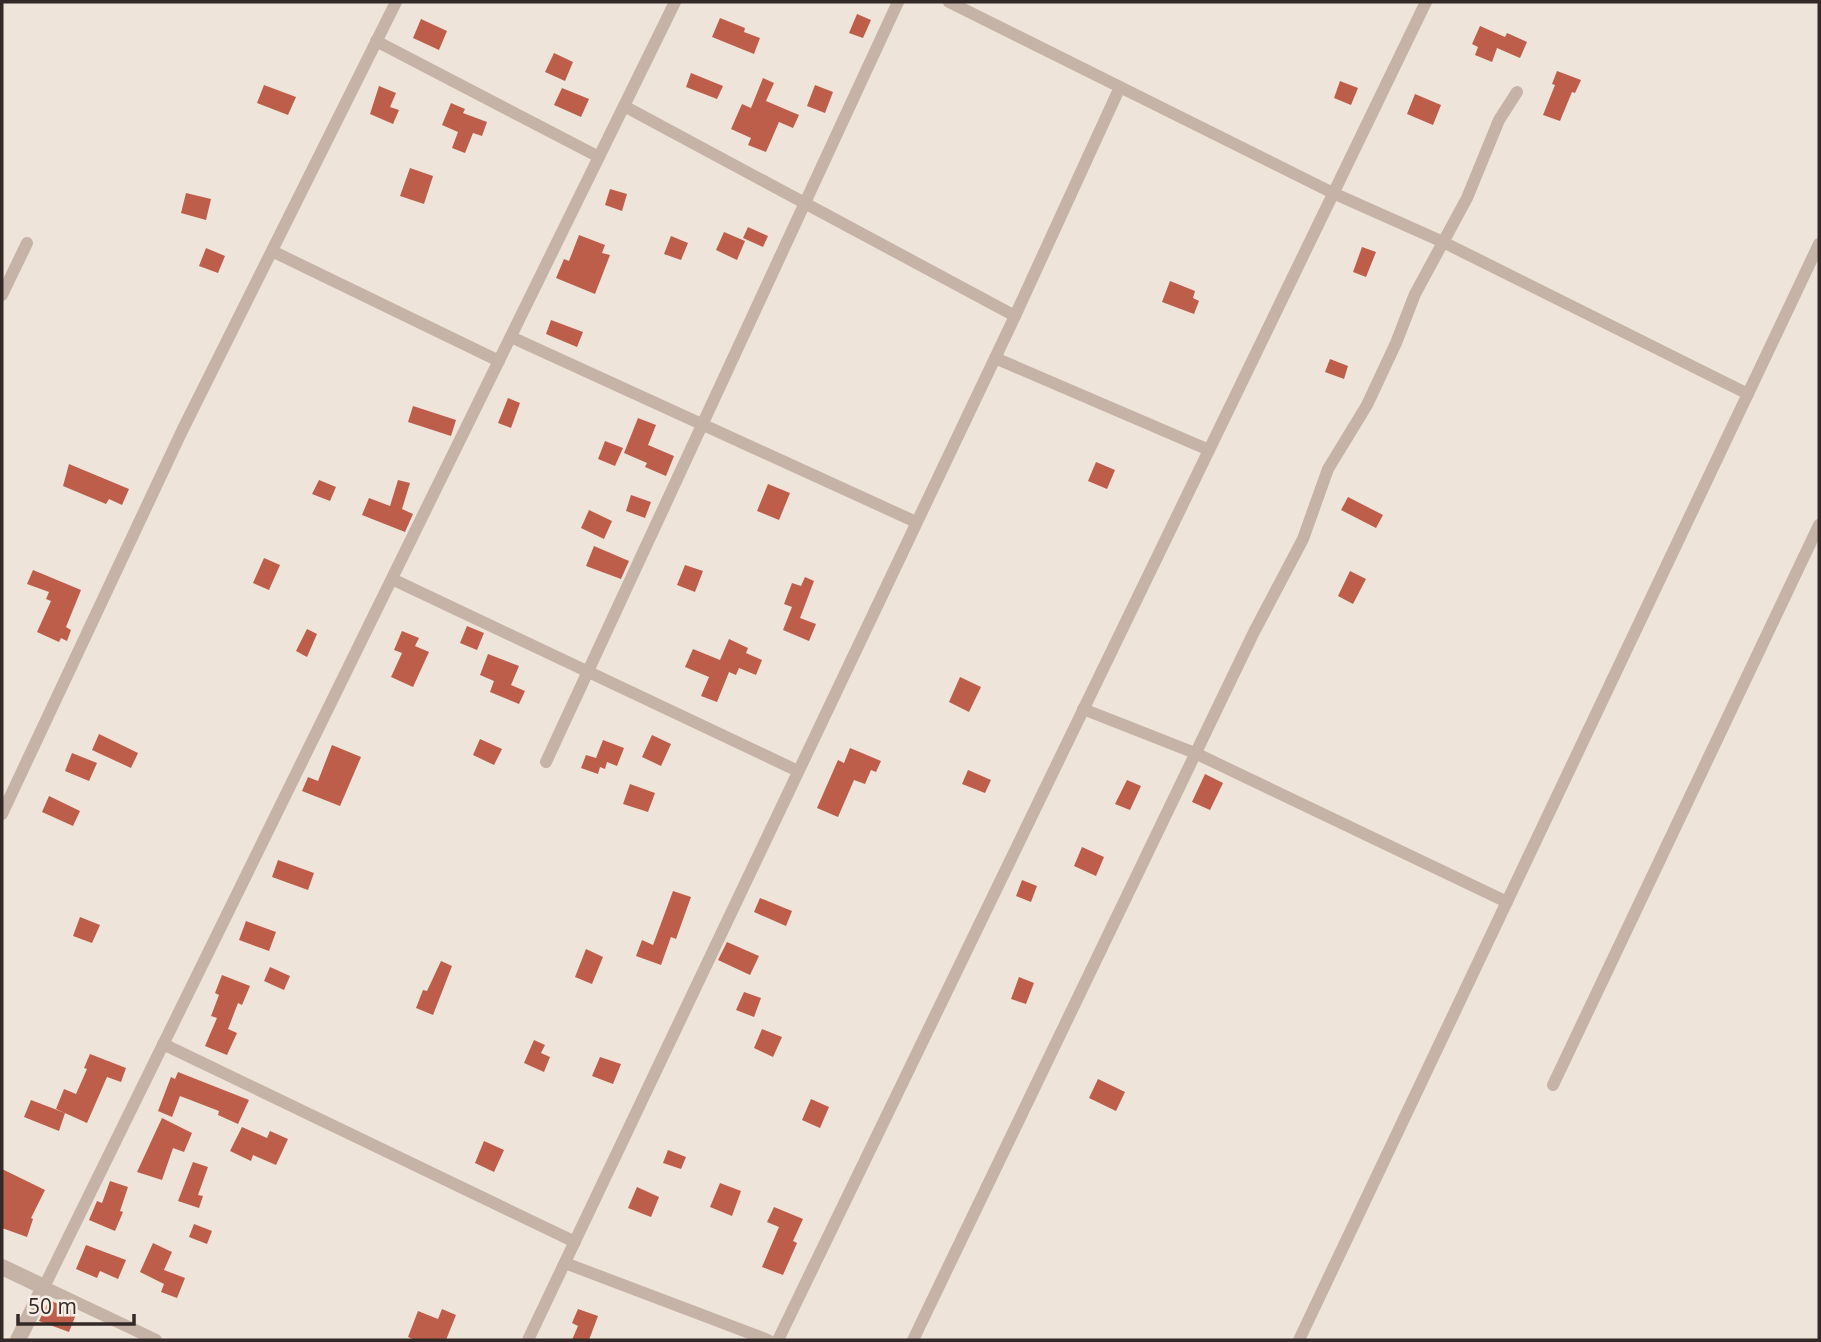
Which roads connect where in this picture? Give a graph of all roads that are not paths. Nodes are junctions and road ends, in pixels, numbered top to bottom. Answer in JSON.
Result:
{"nodes":[{"id":1,"x":396,"y":2,"type":"edge"},
{"id":2,"x":675,"y":2,"type":"edge"},
{"id":3,"x":898,"y":2,"type":"edge"},
{"id":4,"x":949,"y":2,"type":"edge"},
{"id":5,"x":1426,"y":2,"type":"edge"},
{"id":6,"x":376,"y":41,"type":"junction"},
{"id":7,"x":1120,"y":87,"type":"junction"},
{"id":8,"x":1517,"y":92,"type":"dead end"},
{"id":9,"x":624,"y":106,"type":"junction"},
{"id":10,"x":599,"y":157,"type":"junction"},
{"id":11,"x":1333,"y":193,"type":"junction"},
{"id":12,"x":805,"y":203,"type":"junction"},
{"id":13,"x":1443,"y":242,"type":"junction"},
{"id":14,"x":27,"y":243,"type":"dead end"},
{"id":15,"x":1819,"y":244,"type":"edge"},
{"id":16,"x":272,"y":251,"type":"junction"},
{"id":17,"x":2,"y":295,"type":"edge"},
{"id":18,"x":1015,"y":316,"type":"junction"},
{"id":19,"x":511,"y":337,"type":"junction"},
{"id":20,"x":995,"y":358,"type":"junction"},
{"id":21,"x":499,"y":361,"type":"junction"},
{"id":22,"x":1748,"y":394,"type":"junction"},
{"id":23,"x":702,"y":425,"type":"junction"},
{"id":24,"x":1209,"y":450,"type":"junction"},
{"id":25,"x":916,"y":522,"type":"junction"},
{"id":26,"x":1819,"y":525,"type":"edge"},
{"id":27,"x":392,"y":579,"type":"junction"},
{"id":28,"x":588,"y":672,"type":"junction"},
{"id":29,"x":1083,"y":709,"type":"junction"},
{"id":30,"x":1195,"y":753,"type":"junction"},
{"id":31,"x":546,"y":762,"type":"dead end"},
{"id":32,"x":799,"y":771,"type":"junction"},
{"id":33,"x":2,"y":814,"type":"edge"},
{"id":34,"x":1507,"y":902,"type":"junction"},
{"id":35,"x":163,"y":1044,"type":"junction"},
{"id":36,"x":1553,"y":1085,"type":"dead end"},
{"id":37,"x":575,"y":1242,"type":"junction"},
{"id":38,"x":565,"y":1263,"type":"junction"},
{"id":39,"x":2,"y":1267,"type":"edge"},
{"id":40,"x":44,"y":1287,"type":"junction"},
{"id":41,"x":18,"y":1340,"type":"edge"},
{"id":42,"x":156,"y":1340,"type":"edge"},
{"id":43,"x":528,"y":1340,"type":"edge"},
{"id":44,"x":768,"y":1340,"type":"edge"},
{"id":45,"x":778,"y":1340,"type":"edge"},
{"id":46,"x":913,"y":1340,"type":"edge"},
{"id":47,"x":1299,"y":1340,"type":"edge"}],
"edges":[{"from":1,"to":6,"type":"street"},
{"from":2,"to":9,"type":"street"},
{"from":3,"to":12,"type":"street"},
{"from":4,"to":7,"type":"street"},
{"from":5,"to":11,"type":"street"},
{"from":6,"to":10,"type":"street"},
{"from":6,"to":16,"type":"street"},
{"from":7,"to":11,"type":"street"},
{"from":7,"to":18,"type":"street"},
{"from":8,"to":13,"type":"street"},
{"from":9,"to":10,"type":"street"},
{"from":9,"to":12,"type":"street"},
{"from":10,"to":19,"type":"street"},
{"from":11,"to":13,"type":"street"},
{"from":11,"to":24,"type":"street"},
{"from":12,"to":18,"type":"street"},
{"from":12,"to":23,"type":"street"},
{"from":13,"to":22,"type":"street"},
{"from":13,"to":30,"type":"street"},
{"from":14,"to":17,"type":"street"},
{"from":15,"to":22,"type":"street"},
{"from":16,"to":21,"type":"street"},
{"from":16,"to":33,"type":"street"},
{"from":18,"to":20,"type":"street"},
{"from":19,"to":21,"type":"street"},
{"from":19,"to":23,"type":"street"},
{"from":20,"to":24,"type":"street"},
{"from":20,"to":25,"type":"street"},
{"from":21,"to":27,"type":"street"},
{"from":22,"to":34,"type":"street"},
{"from":23,"to":25,"type":"street"},
{"from":23,"to":28,"type":"street"},
{"from":24,"to":29,"type":"street"},
{"from":25,"to":32,"type":"street"},
{"from":26,"to":36,"type":"street"},
{"from":27,"to":28,"type":"street"},
{"from":27,"to":35,"type":"street"},
{"from":28,"to":31,"type":"street"},
{"from":28,"to":32,"type":"street"},
{"from":29,"to":30,"type":"street"},
{"from":29,"to":45,"type":"street"},
{"from":30,"to":34,"type":"street"},
{"from":30,"to":46,"type":"street"},
{"from":32,"to":37,"type":"street"},
{"from":34,"to":47,"type":"street"},
{"from":35,"to":37,"type":"street"},
{"from":35,"to":40,"type":"street"},
{"from":37,"to":38,"type":"street"},
{"from":38,"to":43,"type":"street"},
{"from":38,"to":44,"type":"street"},
{"from":39,"to":40,"type":"street"},
{"from":40,"to":41,"type":"street"},
{"from":40,"to":42,"type":"street"}]}
